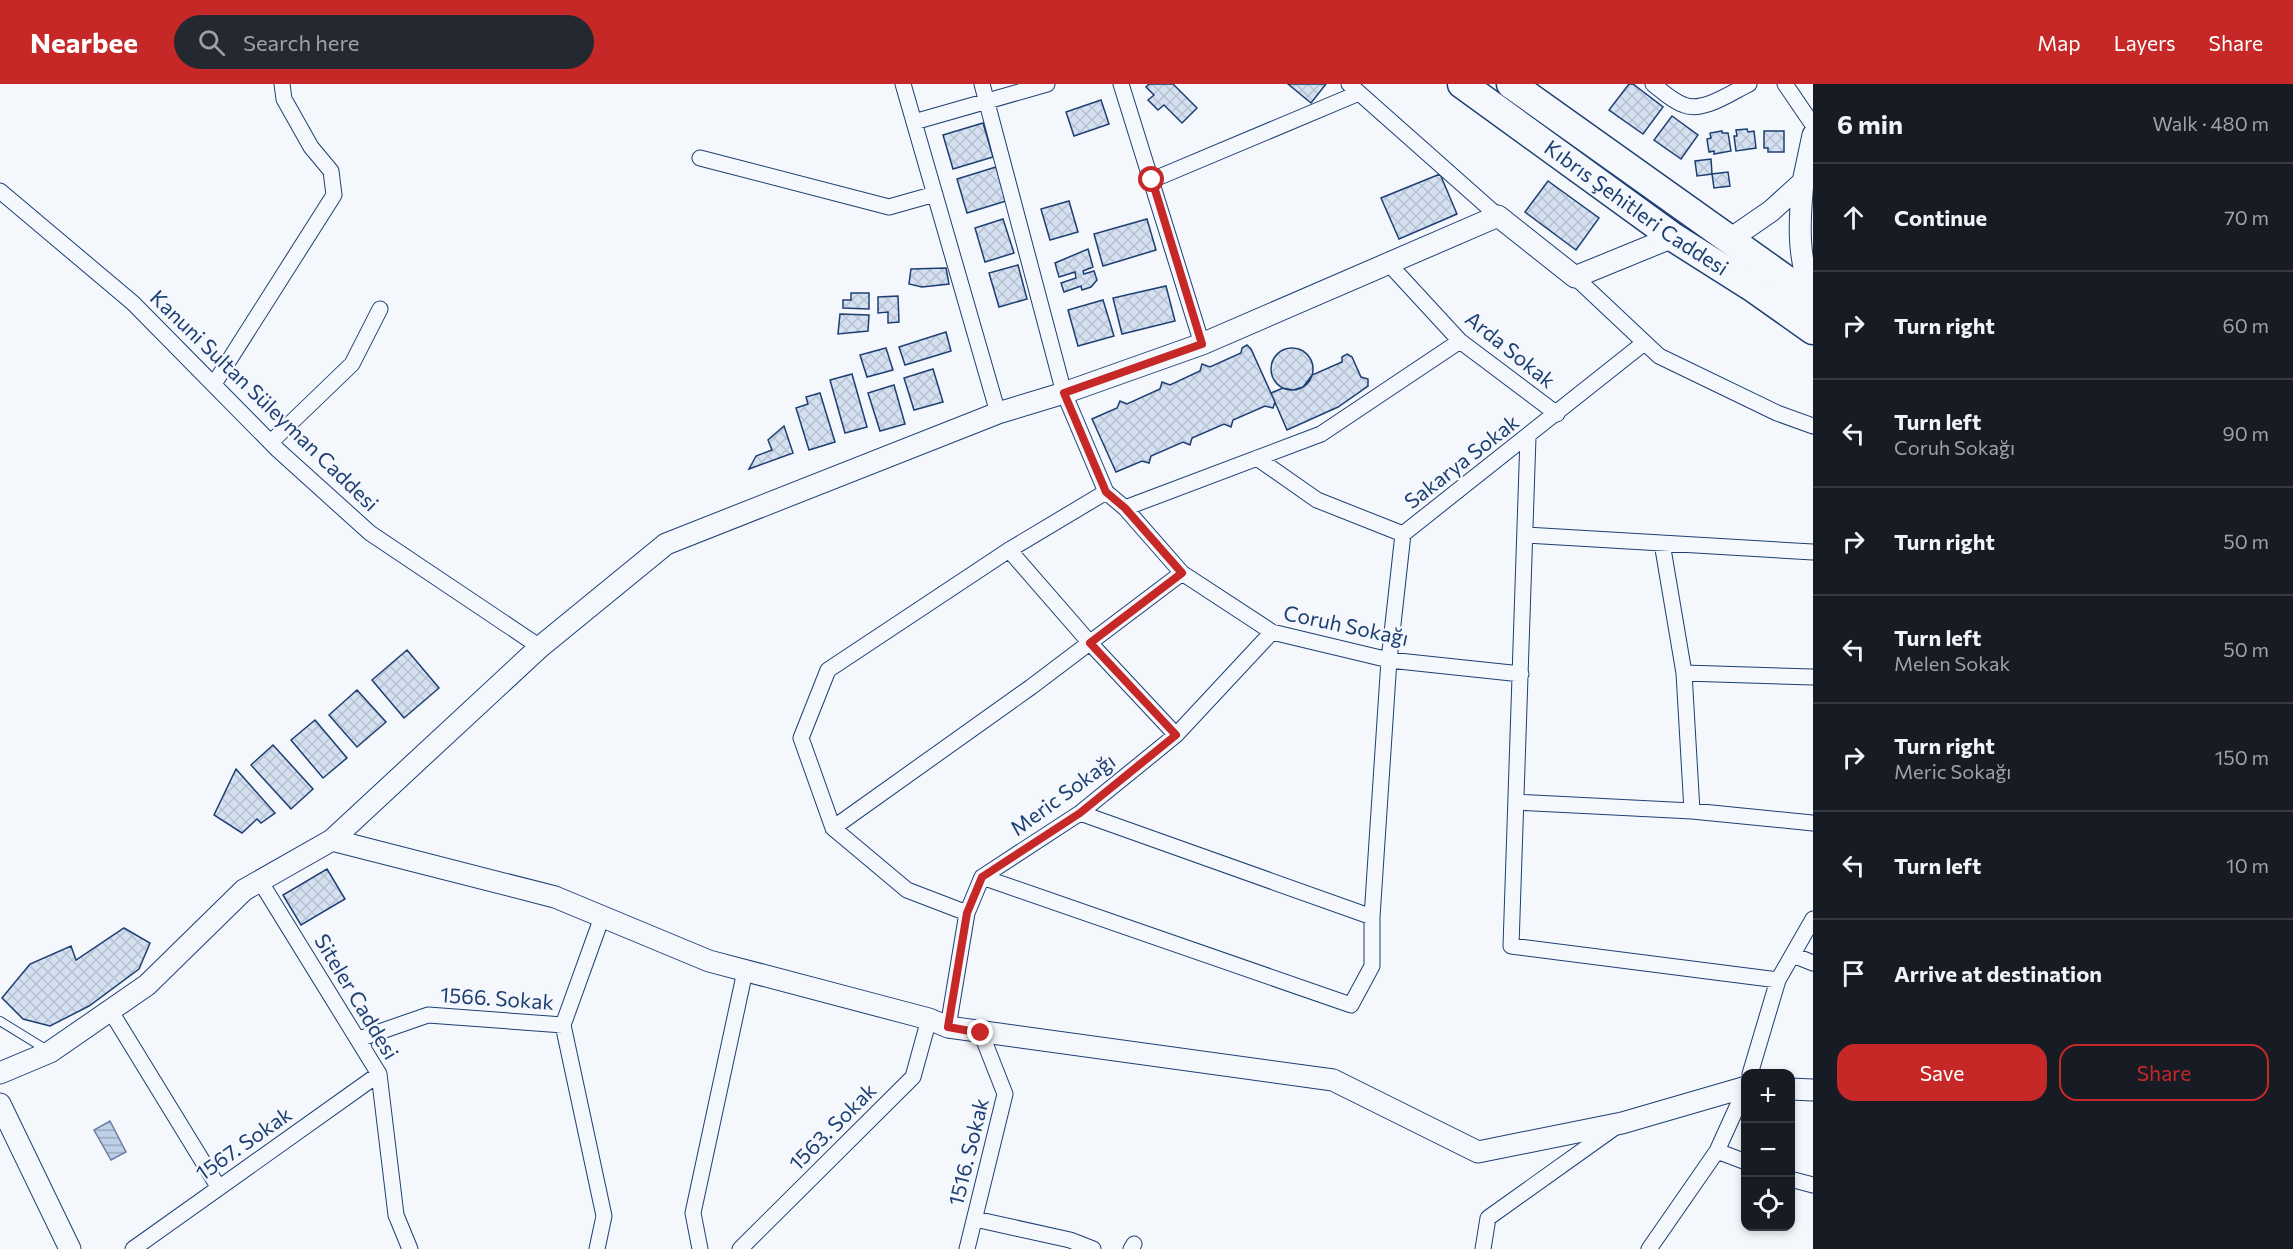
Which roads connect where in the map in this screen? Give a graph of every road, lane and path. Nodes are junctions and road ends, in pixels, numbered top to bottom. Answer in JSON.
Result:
{"nodes":[{"id":1,"x":282,"y":84,"type":"edge"},
{"id":2,"x":903,"y":84,"type":"edge"},
{"id":3,"x":982,"y":84,"type":"edge"},
{"id":4,"x":1047,"y":84,"type":"edge"},
{"id":5,"x":1121,"y":84,"type":"edge"},
{"id":6,"x":1462,"y":84,"type":"edge"},
{"id":7,"x":1511,"y":84,"type":"edge"},
{"id":8,"x":1653,"y":84,"type":"edge"},
{"id":9,"x":1749,"y":84,"type":"edge"},
{"id":10,"x":1785,"y":84,"type":"edge"},
{"id":11,"x":1354,"y":89,"type":"edge"},
{"id":12,"x":987,"y":101,"type":"junction"},
{"id":13,"x":914,"y":122,"type":"junction"},
{"id":14,"x":1813,"y":125,"type":"edge"},
{"id":15,"x":1813,"y":135,"type":"edge"},
{"id":16,"x":700,"y":158,"type":"dead end"},
{"id":17,"x":1152,"y":180,"type":"junction"},
{"id":18,"x":1803,"y":182,"type":"junction"},
{"id":19,"x":0,"y":191,"type":"edge"},
{"id":20,"x":935,"y":194,"type":"junction"},
{"id":21,"x":1498,"y":216,"type":"junction"},
{"id":22,"x":1673,"y":237,"type":"junction"},
{"id":23,"x":1728,"y":240,"type":"junction"},
{"id":24,"x":1389,"y":264,"type":"junction"},
{"id":25,"x":1575,"y":277,"type":"junction"},
{"id":26,"x":1813,"y":298,"type":"edge"},
{"id":27,"x":380,"y":309,"type":"dead end"},
{"id":28,"x":1813,"y":330,"type":"edge"},
{"id":29,"x":1460,"y":341,"type":"junction"},
{"id":30,"x":1644,"y":343,"type":"junction"},
{"id":31,"x":1202,"y":344,"type":"junction"},
{"id":32,"x":214,"y":384,"type":"junction"},
{"id":33,"x":1064,"y":393,"type":"junction"},
{"id":34,"x":998,"y":413,"type":"junction"},
{"id":35,"x":1557,"y":414,"type":"junction"},
{"id":36,"x":1813,"y":426,"type":"edge"},
{"id":37,"x":1528,"y":437,"type":"junction"},
{"id":38,"x":271,"y":442,"type":"junction"},
{"id":39,"x":1257,"y":458,"type":"junction"},
{"id":40,"x":1106,"y":492,"type":"junction"},
{"id":41,"x":1125,"y":508,"type":"junction"},
{"id":42,"x":1403,"y":534,"type":"junction"},
{"id":43,"x":1526,"y":535,"type":"junction"},
{"id":44,"x":1662,"y":543,"type":"junction"},
{"id":45,"x":1009,"y":550,"type":"junction"},
{"id":46,"x":1813,"y":552,"type":"edge"},
{"id":47,"x":1182,"y":573,"type":"junction"},
{"id":48,"x":1272,"y":632,"type":"junction"},
{"id":49,"x":1090,"y":643,"type":"junction"},
{"id":50,"x":540,"y":647,"type":"junction"},
{"id":51,"x":1389,"y":660,"type":"junction"},
{"id":52,"x":1684,"y":673,"type":"junction"},
{"id":53,"x":1521,"y":674,"type":"junction"},
{"id":54,"x":1813,"y":677,"type":"edge"},
{"id":55,"x":1176,"y":735,"type":"junction"},
{"id":56,"x":1516,"y":802,"type":"junction"},
{"id":57,"x":1692,"y":811,"type":"junction"},
{"id":58,"x":1080,"y":813,"type":"junction"},
{"id":59,"x":1813,"y":823,"type":"edge"},
{"id":60,"x":833,"y":828,"type":"junction"},
{"id":61,"x":332,"y":840,"type":"junction"},
{"id":62,"x":982,"y":877,"type":"junction"},
{"id":63,"x":260,"y":881,"type":"junction"},
{"id":64,"x":967,"y":913,"type":"junction"},
{"id":65,"x":602,"y":917,"type":"junction"},
{"id":66,"x":1372,"y":917,"type":"junction"},
{"id":67,"x":1813,"y":919,"type":"edge"},
{"id":68,"x":1793,"y":955,"type":"junction"},
{"id":69,"x":1813,"y":963,"type":"edge"},
{"id":70,"x":746,"y":971,"type":"junction"},
{"id":71,"x":1778,"y":980,"type":"junction"},
{"id":72,"x":110,"y":1010,"type":"junction"},
{"id":73,"x":0,"y":1021,"type":"edge"},
{"id":74,"x":939,"y":1023,"type":"junction"},
{"id":75,"x":564,"y":1025,"type":"junction"},
{"id":76,"x":981,"y":1033,"type":"junction"},
{"id":77,"x":50,"y":1052,"type":"junction"},
{"id":78,"x":1751,"y":1069,"type":"edge"},
{"id":79,"x":0,"y":1073,"type":"edge"},
{"id":80,"x":379,"y":1074,"type":"junction"},
{"id":81,"x":1741,"y":1088,"type":"edge"},
{"id":82,"x":1795,"y":1089,"type":"edge"},
{"id":83,"x":1813,"y":1090,"type":"edge"},
{"id":84,"x":1741,"y":1098,"type":"edge"},
{"id":85,"x":0,"y":1104,"type":"edge"},
{"id":86,"x":1622,"y":1123,"type":"junction"},
{"id":87,"x":1717,"y":1150,"type":"junction"},
{"id":88,"x":1741,"y":1160,"type":"edge"},
{"id":89,"x":1795,"y":1180,"type":"edge"},
{"id":90,"x":1813,"y":1185,"type":"edge"},
{"id":91,"x":219,"y":1188,"type":"junction"},
{"id":92,"x":975,"y":1219,"type":"junction"},
{"id":93,"x":70,"y":1249,"type":"edge"},
{"id":94,"x":133,"y":1249,"type":"edge"},
{"id":95,"x":410,"y":1249,"type":"edge"},
{"id":96,"x":597,"y":1249,"type":"edge"},
{"id":97,"x":700,"y":1249,"type":"edge"},
{"id":98,"x":740,"y":1249,"type":"edge"},
{"id":99,"x":967,"y":1249,"type":"edge"},
{"id":100,"x":1093,"y":1249,"type":"edge"},
{"id":101,"x":1483,"y":1249,"type":"edge"},
{"id":102,"x":1649,"y":1249,"type":"edge"}],
"edges":[{"from":1,"to":32,"type":"street"},
{"from":2,"to":13,"type":"street"},
{"from":3,"to":12,"type":"street","name":"Coruh Sokağı"},
{"from":4,"to":12,"type":"street"},
{"from":5,"to":17,"type":"street"},
{"from":6,"to":22,"type":"highway","name":"Kıbrıs Şehitleri Caddesi"},
{"from":7,"to":23,"type":"highway","name":"Kıbrıs Şehitleri Caddesi"},
{"from":8,"to":9,"type":"street"},
{"from":10,"to":14,"type":"street"},
{"from":11,"to":17,"type":"street"},
{"from":11,"to":21,"type":"street"},
{"from":12,"to":13,"type":"street"},
{"from":12,"to":33,"type":"street","name":"Coruh Sokağı"},
{"from":13,"to":20,"type":"street"},
{"from":15,"to":18,"type":"street"},
{"from":16,"to":20,"type":"street"},
{"from":17,"to":31,"type":"street"},
{"from":18,"to":23,"type":"street"},
{"from":18,"to":26,"type":"street"},
{"from":19,"to":32,"type":"street","name":"Kanuni Sultan Süleyman Caddesi"},
{"from":20,"to":34,"type":"street"},
{"from":21,"to":24,"type":"street"},
{"from":21,"to":25,"type":"street"},
{"from":22,"to":25,"type":"street"},
{"from":22,"to":28,"type":"highway","name":"Kıbrıs Şehitleri Caddesi"},
{"from":23,"to":26,"type":"highway","name":"Kıbrıs Şehitleri Caddesi"},
{"from":24,"to":29,"type":"street","name":"Arda Sokak"},
{"from":24,"to":31,"type":"street"},
{"from":25,"to":30,"type":"street"},
{"from":27,"to":38,"type":"street"},
{"from":29,"to":35,"type":"street","name":"Arda Sokak"},
{"from":29,"to":39,"type":"street"},
{"from":30,"to":35,"type":"street","name":"Sakarya Sokak"},
{"from":30,"to":36,"type":"street"},
{"from":31,"to":33,"type":"street"},
{"from":32,"to":38,"type":"street","name":"Kanuni Sultan Süleyman Caddesi"},
{"from":33,"to":34,"type":"street"},
{"from":33,"to":40,"type":"street","name":"Coruh Sokağı"},
{"from":34,"to":50,"type":"street"},
{"from":35,"to":37,"type":"street","name":"Sakarya Sokak"},
{"from":37,"to":42,"type":"street","name":"Sakarya Sokak"},
{"from":37,"to":43,"type":"street"},
{"from":38,"to":50,"type":"street","name":"Kanuni Sultan Süleyman Caddesi"},
{"from":39,"to":41,"type":"street"},
{"from":39,"to":42,"type":"street"},
{"from":40,"to":41,"type":"street","name":"Coruh Sokağı"},
{"from":40,"to":45,"type":"street"},
{"from":41,"to":47,"type":"street","name":"Coruh Sokağı"},
{"from":42,"to":51,"type":"street","name":"Sakarya Sokak"},
{"from":43,"to":44,"type":"street"},
{"from":43,"to":53,"type":"street"},
{"from":44,"to":46,"type":"street"},
{"from":44,"to":52,"type":"street"},
{"from":45,"to":49,"type":"street"},
{"from":45,"to":60,"type":"street"},
{"from":47,"to":48,"type":"street","name":"Coruh Sokağı"},
{"from":47,"to":49,"type":"street"},
{"from":48,"to":51,"type":"street","name":"Coruh Sokağı"},
{"from":48,"to":55,"type":"street","name":"Meric Sokağı"},
{"from":49,"to":55,"type":"street"},
{"from":49,"to":60,"type":"street"},
{"from":50,"to":61,"type":"street"},
{"from":51,"to":53,"type":"street","name":"Coruh Sokağı"},
{"from":51,"to":66,"type":"street","name":"Sakarya Sokak"},
{"from":52,"to":54,"type":"street"},
{"from":52,"to":57,"type":"street"},
{"from":53,"to":56,"type":"street"},
{"from":55,"to":58,"type":"street","name":"Meric Sokağı"},
{"from":56,"to":57,"type":"street"},
{"from":56,"to":71,"type":"street"},
{"from":57,"to":59,"type":"street"},
{"from":58,"to":62,"type":"street","name":"Meric Sokağı"},
{"from":58,"to":66,"type":"street"},
{"from":60,"to":64,"type":"street"},
{"from":61,"to":63,"type":"street"},
{"from":61,"to":65,"type":"street"},
{"from":62,"to":64,"type":"street"},
{"from":62,"to":66,"type":"street","name":"Sakarya Sokak"},
{"from":63,"to":72,"type":"street"},
{"from":63,"to":80,"type":"street","name":"Siteler Caddesi"},
{"from":64,"to":74,"type":"street"},
{"from":65,"to":70,"type":"street"},
{"from":65,"to":75,"type":"street"},
{"from":67,"to":68,"type":"street"},
{"from":68,"to":69,"type":"street"},
{"from":68,"to":71,"type":"street"},
{"from":70,"to":74,"type":"street"},
{"from":70,"to":97,"type":"street"},
{"from":71,"to":78,"type":"street"},
{"from":72,"to":77,"type":"street"},
{"from":72,"to":91,"type":"street"},
{"from":73,"to":77,"type":"lane"},
{"from":74,"to":76,"type":"street"},
{"from":74,"to":98,"type":"street","name":"1563. Sokak"},
{"from":75,"to":80,"type":"street","name":"1566. Sokak"},
{"from":75,"to":96,"type":"street"},
{"from":76,"to":86,"type":"street"},
{"from":76,"to":92,"type":"street","name":"1516. Sokak"},
{"from":77,"to":79,"type":"street"},
{"from":80,"to":91,"type":"street","name":"1567. Sokak"},
{"from":80,"to":95,"type":"street","name":"Siteler Caddesi"},
{"from":81,"to":86,"type":"street"},
{"from":82,"to":83,"type":"street"},
{"from":84,"to":87,"type":"street"},
{"from":85,"to":93,"type":"street"},
{"from":86,"to":101,"type":"street"},
{"from":87,"to":88,"type":"street"},
{"from":87,"to":102,"type":"street"},
{"from":89,"to":90,"type":"street"},
{"from":91,"to":94,"type":"street","name":"1567. Sokak"},
{"from":92,"to":99,"type":"street","name":"1516. Sokak"},
{"from":92,"to":100,"type":"street"}]}
